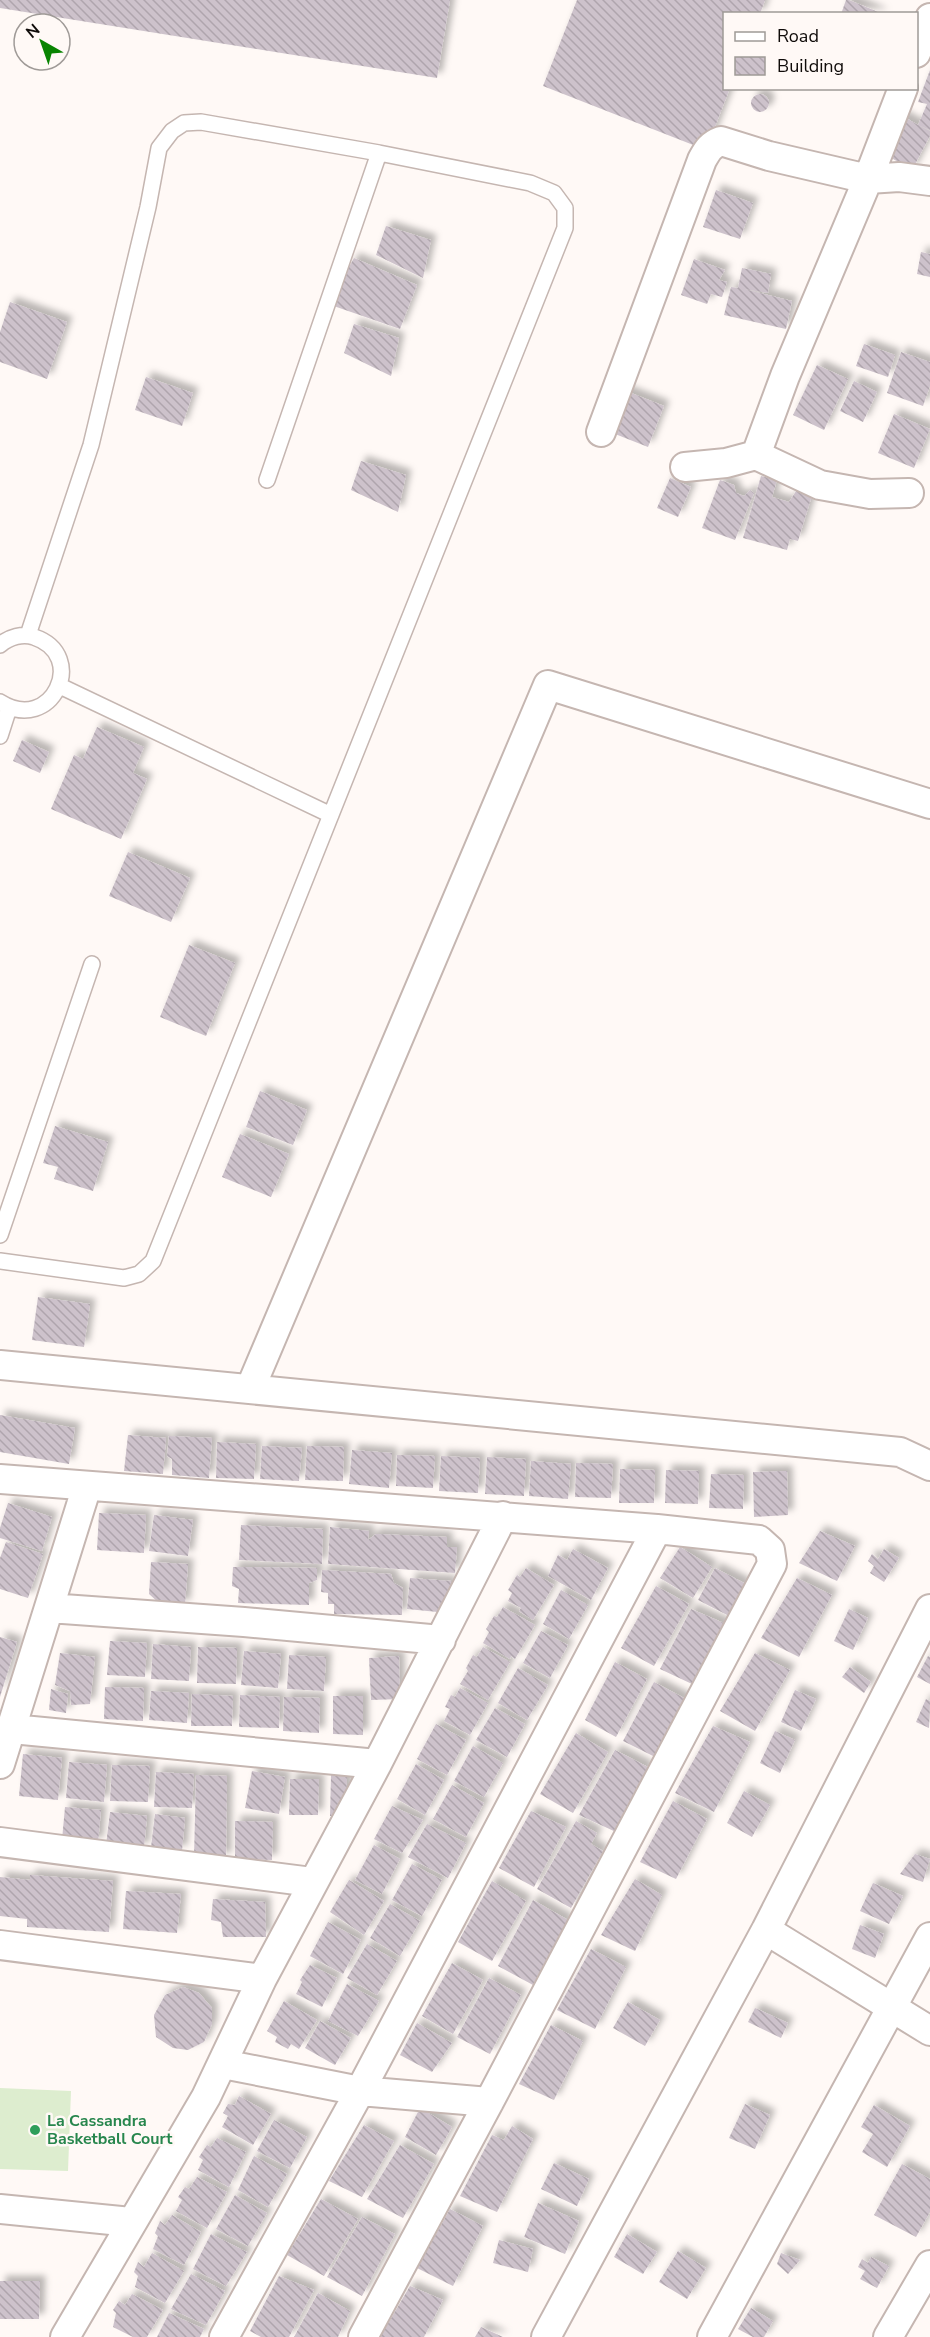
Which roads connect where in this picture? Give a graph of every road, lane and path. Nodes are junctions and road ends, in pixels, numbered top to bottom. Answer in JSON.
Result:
{"nodes":[{"id":1,"x":930,"y":18,"type":"edge"},
{"id":2,"x":918,"y":48,"type":"edge"},
{"id":3,"x":902,"y":90,"type":"edge"},
{"id":4,"x":379,"y":153,"type":"junction"},
{"id":5,"x":868,"y":179,"type":"junction"},
{"id":6,"x":930,"y":181,"type":"edge"},
{"id":7,"x":601,"y":432,"type":"dead end"},
{"id":8,"x":756,"y":455,"type":"junction"},
{"id":9,"x":685,"y":467,"type":"dead end"},
{"id":10,"x":267,"y":480,"type":"dead end"},
{"id":11,"x":909,"y":493,"type":"dead end"},
{"id":12,"x":28,"y":635,"type":"junction"},
{"id":13,"x":0,"y":645,"type":"edge"},
{"id":14,"x":60,"y":686,"type":"junction"},
{"id":15,"x":5,"y":705,"type":"edge"},
{"id":16,"x":0,"y":736,"type":"edge"},
{"id":17,"x":930,"y":804,"type":"edge"},
{"id":18,"x":331,"y":815,"type":"junction"},
{"id":19,"x":92,"y":964,"type":"dead end"},
{"id":20,"x":0,"y":1235,"type":"edge"},
{"id":21,"x":0,"y":1261,"type":"edge"},
{"id":22,"x":0,"y":1365,"type":"edge"},
{"id":23,"x":250,"y":1389,"type":"junction"},
{"id":24,"x":930,"y":1466,"type":"edge"},
{"id":25,"x":0,"y":1479,"type":"edge"},
{"id":26,"x":87,"y":1486,"type":"junction"},
{"id":27,"x":503,"y":1516,"type":"junction"},
{"id":28,"x":657,"y":1528,"type":"junction"},
{"id":29,"x":49,"y":1608,"type":"junction"},
{"id":30,"x":930,"y":1609,"type":"edge"},
{"id":31,"x":441,"y":1640,"type":"junction"},
{"id":32,"x":12,"y":1729,"type":"junction"},
{"id":33,"x":0,"y":1764,"type":"edge"},
{"id":34,"x":377,"y":1764,"type":"junction"},
{"id":35,"x":0,"y":1842,"type":"edge"},
{"id":36,"x":312,"y":1882,"type":"junction"},
{"id":37,"x":766,"y":1930,"type":"junction"},
{"id":38,"x":930,"y":1937,"type":"edge"},
{"id":39,"x":0,"y":1945,"type":"edge"},
{"id":40,"x":262,"y":1979,"type":"junction"},
{"id":41,"x":892,"y":2008,"type":"junction"},
{"id":42,"x":930,"y":2031,"type":"edge"},
{"id":43,"x":222,"y":2064,"type":"junction"},
{"id":44,"x":360,"y":2091,"type":"junction"},
{"id":45,"x":489,"y":2102,"type":"junction"},
{"id":46,"x":0,"y":2209,"type":"edge"},
{"id":47,"x":131,"y":2222,"type":"junction"},
{"id":48,"x":930,"y":2265,"type":"edge"},
{"id":49,"x":65,"y":2337,"type":"edge"},
{"id":50,"x":224,"y":2337,"type":"edge"},
{"id":51,"x":363,"y":2337,"type":"edge"},
{"id":52,"x":546,"y":2337,"type":"edge"},
{"id":53,"x":712,"y":2337,"type":"edge"},
{"id":54,"x":888,"y":2337,"type":"edge"}],
"edges":[{"from":1,"to":2,"type":"street"},
{"from":3,"to":5,"type":"street"},
{"from":4,"to":10,"type":"lane"},
{"from":4,"to":12,"type":"lane"},
{"from":4,"to":18,"type":"lane"},
{"from":5,"to":6,"type":"street"},
{"from":5,"to":7,"type":"street"},
{"from":5,"to":8,"type":"street"},
{"from":8,"to":9,"type":"street"},
{"from":8,"to":11,"type":"street"},
{"from":12,"to":13,"type":"lane"},
{"from":12,"to":14,"type":"lane"},
{"from":14,"to":15,"type":"lane"},
{"from":14,"to":18,"type":"lane"},
{"from":15,"to":16,"type":"lane"},
{"from":17,"to":23,"type":"street"},
{"from":18,"to":21,"type":"lane"},
{"from":19,"to":20,"type":"lane"},
{"from":22,"to":23,"type":"street"},
{"from":23,"to":24,"type":"street"},
{"from":25,"to":26,"type":"street"},
{"from":26,"to":27,"type":"street"},
{"from":26,"to":29,"type":"street"},
{"from":27,"to":28,"type":"street"},
{"from":27,"to":31,"type":"street"},
{"from":28,"to":44,"type":"street"},
{"from":28,"to":45,"type":"street"},
{"from":29,"to":31,"type":"street"},
{"from":29,"to":32,"type":"street"},
{"from":30,"to":37,"type":"street"},
{"from":31,"to":34,"type":"street"},
{"from":32,"to":33,"type":"street"},
{"from":32,"to":34,"type":"street"},
{"from":34,"to":36,"type":"street"},
{"from":35,"to":36,"type":"street"},
{"from":36,"to":40,"type":"street"},
{"from":37,"to":41,"type":"street"},
{"from":37,"to":52,"type":"street"},
{"from":38,"to":41,"type":"street"},
{"from":39,"to":40,"type":"street"},
{"from":40,"to":43,"type":"street"},
{"from":41,"to":42,"type":"street"},
{"from":41,"to":53,"type":"street"},
{"from":43,"to":44,"type":"street"},
{"from":43,"to":47,"type":"street"},
{"from":44,"to":45,"type":"street"},
{"from":44,"to":50,"type":"street"},
{"from":45,"to":51,"type":"street"},
{"from":46,"to":47,"type":"street"},
{"from":47,"to":49,"type":"street"},
{"from":48,"to":54,"type":"street"}]}
